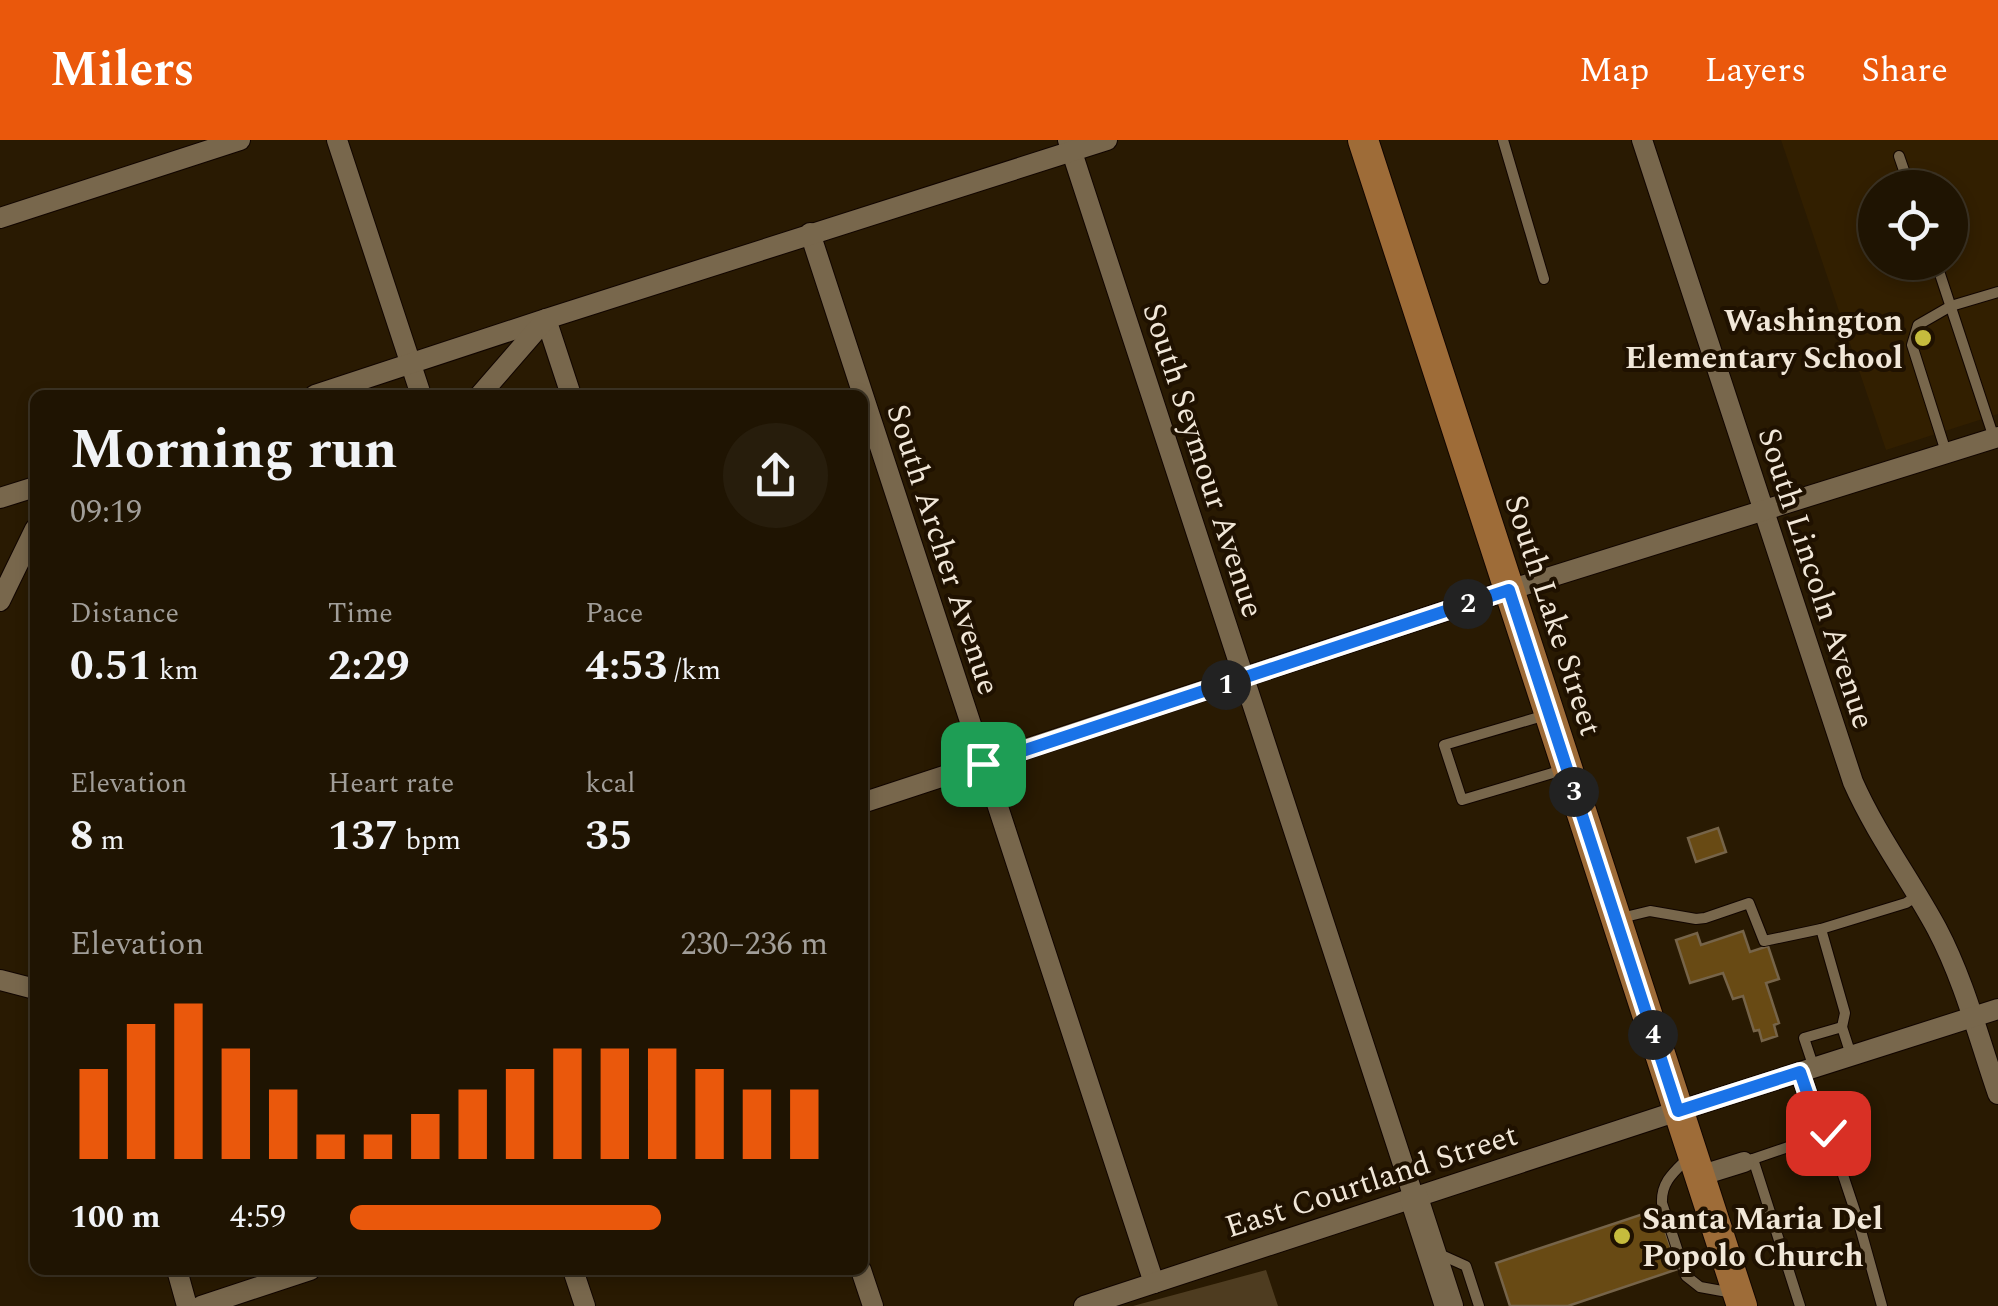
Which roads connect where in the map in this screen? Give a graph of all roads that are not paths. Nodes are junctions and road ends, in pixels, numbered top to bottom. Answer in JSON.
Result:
{"nodes":[{"id":1,"x":240,"y":140,"type":"edge"},
{"id":2,"x":337,"y":140,"type":"edge"},
{"id":3,"x":1106,"y":140,"type":"edge"},
{"id":4,"x":1363,"y":140,"type":"edge"},
{"id":5,"x":1503,"y":140,"type":"edge"},
{"id":6,"x":1642,"y":140,"type":"edge"},
{"id":7,"x":1070,"y":146,"type":"edge"},
{"id":8,"x":1899,"y":156,"type":"dead end"},
{"id":9,"x":1904,"y":170,"type":"edge"},
{"id":10,"x":0,"y":218,"type":"edge"},
{"id":11,"x":810,"y":233,"type":"junction"},
{"id":12,"x":1544,"y":279,"type":"dead end"},
{"id":13,"x":1942,"y":280,"type":"edge"},
{"id":14,"x":1998,"y":292,"type":"edge"},
{"id":15,"x":1951,"y":306,"type":"junction"},
{"id":16,"x":546,"y":319,"type":"junction"},
{"id":17,"x":410,"y":364,"type":"junction"},
{"id":18,"x":330,"y":390,"type":"edge"},
{"id":19,"x":418,"y":390,"type":"edge"},
{"id":20,"x":484,"y":390,"type":"edge"},
{"id":21,"x":569,"y":390,"type":"edge"},
{"id":22,"x":861,"y":390,"type":"edge"},
{"id":23,"x":868,"y":411,"type":"edge"},
{"id":24,"x":1996,"y":437,"type":"edge"},
{"id":25,"x":1946,"y":453,"type":"junction"},
{"id":26,"x":30,"y":489,"type":"edge"},
{"id":27,"x":0,"y":498,"type":"edge"},
{"id":28,"x":1763,"y":512,"type":"junction"},
{"id":29,"x":30,"y":539,"type":"edge"},
{"id":30,"x":1509,"y":590,"type":"junction"},
{"id":31,"x":0,"y":601,"type":"edge"},
{"id":32,"x":1244,"y":679,"type":"junction"},
{"id":33,"x":1549,"y":714,"type":"junction"},
{"id":34,"x":983,"y":764,"type":"junction"},
{"id":35,"x":1567,"y":769,"type":"junction"},
{"id":36,"x":868,"y":801,"type":"edge"},
{"id":37,"x":1916,"y":896,"type":"junction"},
{"id":38,"x":1616,"y":919,"type":"junction"},
{"id":39,"x":1821,"y":929,"type":"junction"},
{"id":40,"x":0,"y":980,"type":"edge"},
{"id":41,"x":30,"y":989,"type":"edge"},
{"id":42,"x":1998,"y":1009,"type":"edge"},
{"id":43,"x":1972,"y":1018,"type":"junction"},
{"id":44,"x":1842,"y":1026,"type":"junction"},
{"id":45,"x":1852,"y":1056,"type":"junction"},
{"id":46,"x":1807,"y":1070,"type":"junction"},
{"id":47,"x":1998,"y":1094,"type":"edge"},
{"id":48,"x":1678,"y":1111,"type":"junction"},
{"id":49,"x":1815,"y":1116,"type":"joint"},
{"id":50,"x":1828,"y":1133,"type":"junction"},
{"id":51,"x":1748,"y":1161,"type":"junction"},
{"id":52,"x":1695,"y":1165,"type":"junction"},
{"id":53,"x":1414,"y":1198,"type":"junction"},
{"id":54,"x":1431,"y":1250,"type":"junction"},
{"id":55,"x":178,"y":1275,"type":"edge"},
{"id":56,"x":295,"y":1275,"type":"edge"},
{"id":57,"x":575,"y":1275,"type":"edge"},
{"id":58,"x":864,"y":1275,"type":"edge"},
{"id":59,"x":1154,"y":1283,"type":"junction"},
{"id":60,"x":1740,"y":1300,"type":"edge"},
{"id":61,"x":187,"y":1306,"type":"edge"},
{"id":62,"x":200,"y":1306,"type":"edge"},
{"id":63,"x":585,"y":1306,"type":"edge"},
{"id":64,"x":873,"y":1306,"type":"edge"},
{"id":65,"x":1084,"y":1306,"type":"edge"},
{"id":66,"x":1449,"y":1306,"type":"edge"},
{"id":67,"x":1479,"y":1306,"type":"edge"},
{"id":68,"x":1800,"y":1306,"type":"edge"},
{"id":69,"x":1882,"y":1306,"type":"edge"}],
"edges":[{"from":1,"to":10,"type":"street"},
{"from":2,"to":17,"type":"street"},
{"from":3,"to":7,"type":"street"},
{"from":4,"to":30,"type":"main road","name":"South Lake Street"},
{"from":5,"to":12,"type":"lane"},
{"from":6,"to":28,"type":"street","name":"South Lincoln Avenue"},
{"from":7,"to":11,"type":"street"},
{"from":7,"to":32,"type":"street","name":"South Seymour Avenue"},
{"from":8,"to":9,"type":"lane"},
{"from":11,"to":16,"type":"street"},
{"from":11,"to":22,"type":"street","name":"South Archer Avenue"},
{"from":13,"to":15,"type":"lane"},
{"from":14,"to":15,"type":"lane"},
{"from":15,"to":24,"type":"lane"},
{"from":15,"to":25,"type":"lane"},
{"from":16,"to":17,"type":"street"},
{"from":16,"to":20,"type":"street"},
{"from":16,"to":21,"type":"street"},
{"from":17,"to":18,"type":"street"},
{"from":17,"to":19,"type":"street"},
{"from":23,"to":34,"type":"street","name":"South Archer Avenue"},
{"from":24,"to":25,"type":"street"},
{"from":25,"to":28,"type":"street"},
{"from":26,"to":27,"type":"street"},
{"from":28,"to":30,"type":"street"},
{"from":28,"to":37,"type":"street","name":"South Lincoln Avenue"},
{"from":29,"to":31,"type":"street"},
{"from":30,"to":32,"type":"street"},
{"from":30,"to":33,"type":"main road","name":"South Lake Street"},
{"from":32,"to":34,"type":"street"},
{"from":32,"to":53,"type":"street","name":"South Seymour Avenue"},
{"from":33,"to":35,"type":"main road","name":"South Lake Street"},
{"from":33,"to":35,"type":"lane"},
{"from":34,"to":36,"type":"street"},
{"from":34,"to":59,"type":"street","name":"South Archer Avenue"},
{"from":35,"to":38,"type":"main road","name":"South Lake Street"},
{"from":37,"to":39,"type":"lane"},
{"from":37,"to":43,"type":"street","name":"South Lincoln Avenue"},
{"from":38,"to":39,"type":"lane"},
{"from":38,"to":48,"type":"main road","name":"South Lake Street"},
{"from":39,"to":44,"type":"lane"},
{"from":40,"to":41,"type":"street"},
{"from":42,"to":43,"type":"street","name":"East Courtland Street"},
{"from":43,"to":45,"type":"street","name":"East Courtland Street"},
{"from":43,"to":47,"type":"street","name":"South Lincoln Avenue"},
{"from":44,"to":45,"type":"lane"},
{"from":44,"to":46,"type":"lane"},
{"from":45,"to":46,"type":"street","name":"East Courtland Street"},
{"from":46,"to":48,"type":"street","name":"East Courtland Street"},
{"from":46,"to":49,"type":"street"},
{"from":48,"to":52,"type":"main road","name":"South Lake Street"},
{"from":48,"to":53,"type":"street","name":"East Courtland Street"},
{"from":49,"to":50,"type":"lane"},
{"from":50,"to":51,"type":"lane"},
{"from":50,"to":69,"type":"lane"},
{"from":51,"to":52,"type":"street"},
{"from":51,"to":68,"type":"lane"},
{"from":52,"to":60,"type":"main road","name":"South Lake Street"},
{"from":52,"to":60,"type":"lane"},
{"from":53,"to":54,"type":"street"},
{"from":53,"to":59,"type":"street","name":"East Courtland Street"},
{"from":54,"to":66,"type":"street"},
{"from":54,"to":67,"type":"lane"},
{"from":55,"to":61,"type":"street"},
{"from":56,"to":62,"type":"street"},
{"from":57,"to":63,"type":"street"},
{"from":58,"to":64,"type":"street"},
{"from":59,"to":65,"type":"street","name":"East Courtland Street"}]}
